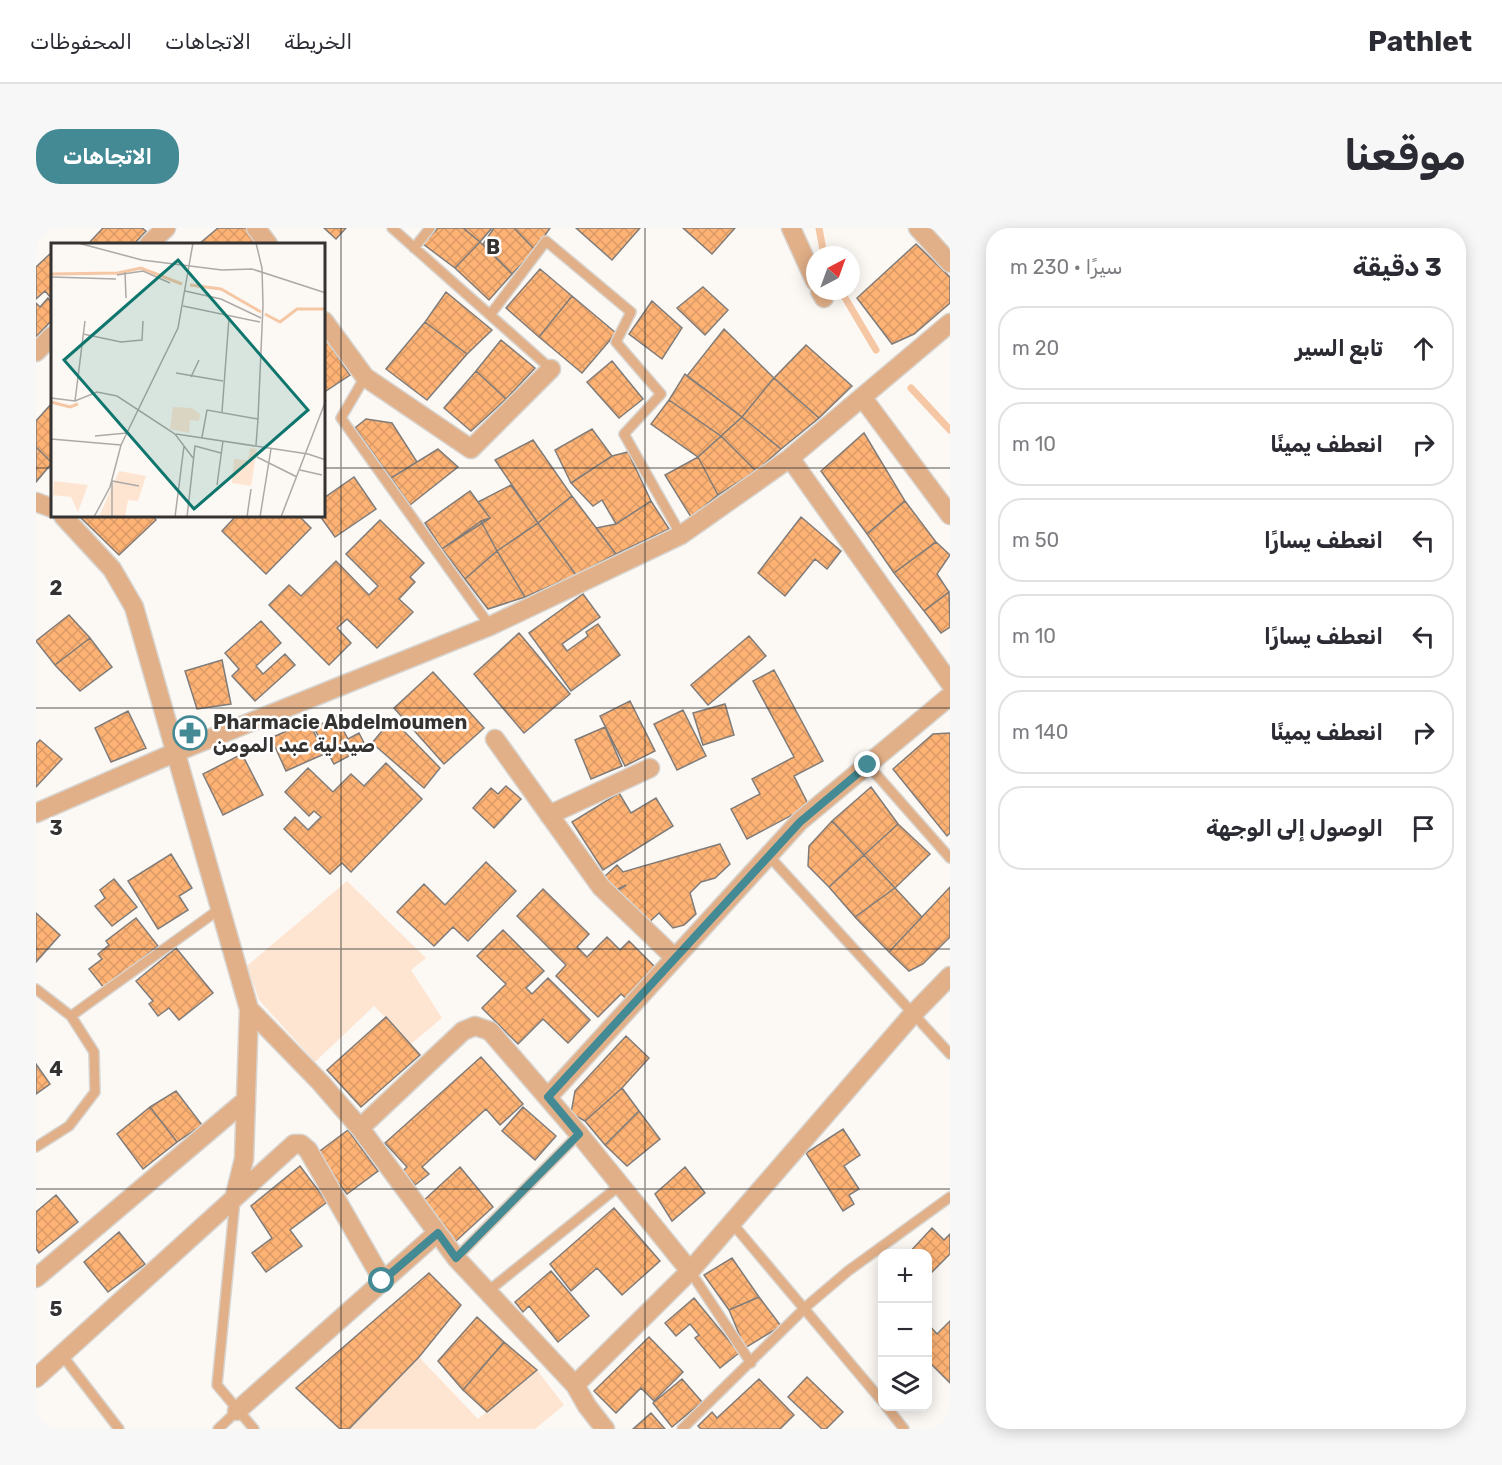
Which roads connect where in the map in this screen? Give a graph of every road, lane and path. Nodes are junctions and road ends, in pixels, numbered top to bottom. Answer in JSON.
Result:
{"nodes":[{"id":1,"x":166,"y":228,"type":"edge"},
{"id":2,"x":256,"y":228,"type":"edge"},
{"id":3,"x":392,"y":228,"type":"edge"},
{"id":4,"x":430,"y":228,"type":"edge"},
{"id":5,"x":791,"y":228,"type":"edge"},
{"id":6,"x":918,"y":228,"type":"edge"},
{"id":7,"x":150,"y":243,"type":"edge"},
{"id":8,"x":267,"y":243,"type":"edge"},
{"id":9,"x":414,"y":248,"type":"junction"},
{"id":10,"x":806,"y":261,"type":"edge"},
{"id":11,"x":950,"y":263,"type":"edge"},
{"id":12,"x":490,"y":315,"type":"junction"},
{"id":13,"x":950,"y":323,"type":"edge"},
{"id":14,"x":326,"y":324,"type":"edge"},
{"id":15,"x":51,"y":337,"type":"edge"},
{"id":16,"x":36,"y":352,"type":"edge"},
{"id":17,"x":551,"y":369,"type":"joint"},
{"id":18,"x":365,"y":377,"type":"junction"},
{"id":19,"x":862,"y":397,"type":"junction"},
{"id":20,"x":790,"y":458,"type":"junction"},
{"id":21,"x":36,"y":502,"type":"edge"},
{"id":22,"x":51,"y":508,"type":"edge"},
{"id":23,"x":950,"y":515,"type":"edge"},
{"id":24,"x":65,"y":518,"type":"edge"},
{"id":25,"x":681,"y":536,"type":"junction"},
{"id":26,"x":490,"y":626,"type":"junction"},
{"id":27,"x":950,"y":683,"type":"edge"},
{"id":28,"x":950,"y":696,"type":"edge"},
{"id":29,"x":495,"y":739,"type":"dead end"},
{"id":30,"x":174,"y":753,"type":"junction"},
{"id":31,"x":868,"y":765,"type":"junction"},
{"id":32,"x":650,"y":768,"type":"dead end"},
{"id":33,"x":36,"y":813,"type":"edge"},
{"id":34,"x":549,"y":815,"type":"junction"},
{"id":35,"x":769,"y":856,"type":"junction"},
{"id":36,"x":950,"y":858,"type":"edge"},
{"id":37,"x":221,"y":908,"type":"junction"},
{"id":38,"x":675,"y":958,"type":"junction"},
{"id":39,"x":950,"y":976,"type":"edge"},
{"id":40,"x":36,"y":989,"type":"edge"},
{"id":41,"x":249,"y":1010,"type":"junction"},
{"id":42,"x":912,"y":1015,"type":"junction"},
{"id":43,"x":71,"y":1016,"type":"junction"},
{"id":44,"x":950,"y":1054,"type":"edge"},
{"id":45,"x":548,"y":1097,"type":"junction"},
{"id":46,"x":246,"y":1100,"type":"junction"},
{"id":47,"x":360,"y":1128,"type":"junction"},
{"id":48,"x":579,"y":1134,"type":"junction"},
{"id":49,"x":36,"y":1146,"type":"edge"},
{"id":50,"x":620,"y":1186,"type":"junction"},
{"id":51,"x":235,"y":1195,"type":"junction"},
{"id":52,"x":950,"y":1197,"type":"edge"},
{"id":53,"x":732,"y":1223,"type":"junction"},
{"id":54,"x":438,"y":1233,"type":"junction"},
{"id":55,"x":456,"y":1258,"type":"junction"},
{"id":56,"x":690,"y":1271,"type":"junction"},
{"id":57,"x":36,"y":1278,"type":"edge"},
{"id":58,"x":382,"y":1281,"type":"junction"},
{"id":59,"x":487,"y":1292,"type":"junction"},
{"id":60,"x":805,"y":1308,"type":"junction"},
{"id":61,"x":62,"y":1355,"type":"junction"},
{"id":62,"x":751,"y":1363,"type":"junction"},
{"id":63,"x":36,"y":1378,"type":"edge"},
{"id":64,"x":575,"y":1385,"type":"junction"},
{"id":65,"x":878,"y":1396,"type":"edge"},
{"id":66,"x":237,"y":1411,"type":"junction"},
{"id":67,"x":889,"y":1411,"type":"edge"},
{"id":68,"x":119,"y":1429,"type":"edge"},
{"id":69,"x":218,"y":1429,"type":"edge"},
{"id":70,"x":254,"y":1429,"type":"edge"},
{"id":71,"x":604,"y":1429,"type":"edge"},
{"id":72,"x":682,"y":1429,"type":"edge"},
{"id":73,"x":904,"y":1429,"type":"edge"}],
"edges":[{"from":1,"to":7,"type":"street"},
{"from":2,"to":8,"type":"street"},
{"from":3,"to":9,"type":"lane"},
{"from":4,"to":9,"type":"lane"},
{"from":5,"to":10,"type":"street"},
{"from":6,"to":11,"type":"street"},
{"from":9,"to":12,"type":"lane"},
{"from":12,"to":17,"type":"lane"},
{"from":12,"to":25,"type":"lane"},
{"from":13,"to":19,"type":"street"},
{"from":14,"to":18,"type":"street"},
{"from":15,"to":16,"type":"street"},
{"from":17,"to":18,"type":"street"},
{"from":18,"to":26,"type":"lane"},
{"from":19,"to":20,"type":"street"},
{"from":19,"to":23,"type":"street"},
{"from":20,"to":25,"type":"street"},
{"from":20,"to":27,"type":"street"},
{"from":21,"to":22,"type":"street"},
{"from":24,"to":30,"type":"street"},
{"from":25,"to":26,"type":"street"},
{"from":26,"to":30,"type":"street"},
{"from":28,"to":31,"type":"street"},
{"from":29,"to":34,"type":"street"},
{"from":30,"to":33,"type":"street"},
{"from":30,"to":37,"type":"street"},
{"from":31,"to":35,"type":"street"},
{"from":31,"to":36,"type":"lane"},
{"from":32,"to":34,"type":"street"},
{"from":34,"to":38,"type":"street"},
{"from":35,"to":38,"type":"street"},
{"from":35,"to":42,"type":"lane"},
{"from":37,"to":41,"type":"street"},
{"from":37,"to":43,"type":"lane"},
{"from":38,"to":45,"type":"street"},
{"from":39,"to":42,"type":"street"},
{"from":40,"to":43,"type":"lane"},
{"from":41,"to":46,"type":"street"},
{"from":41,"to":47,"type":"street"},
{"from":42,"to":44,"type":"lane"},
{"from":42,"to":53,"type":"street"},
{"from":43,"to":49,"type":"lane"},
{"from":45,"to":47,"type":"street"},
{"from":45,"to":48,"type":"street"},
{"from":46,"to":51,"type":"street"},
{"from":46,"to":57,"type":"street"},
{"from":47,"to":54,"type":"street"},
{"from":48,"to":50,"type":"street"},
{"from":48,"to":55,"type":"lane"},
{"from":50,"to":56,"type":"street"},
{"from":50,"to":59,"type":"lane"},
{"from":51,"to":58,"type":"street"},
{"from":51,"to":61,"type":"street"},
{"from":51,"to":66,"type":"lane"},
{"from":52,"to":60,"type":"lane"},
{"from":53,"to":56,"type":"street"},
{"from":53,"to":60,"type":"lane"},
{"from":54,"to":55,"type":"street"},
{"from":54,"to":58,"type":"street"},
{"from":55,"to":59,"type":"street"},
{"from":56,"to":62,"type":"lane"},
{"from":56,"to":64,"type":"street"},
{"from":58,"to":66,"type":"street"},
{"from":59,"to":64,"type":"street"},
{"from":60,"to":62,"type":"lane"},
{"from":60,"to":65,"type":"lane"},
{"from":61,"to":63,"type":"street"},
{"from":61,"to":68,"type":"lane"},
{"from":62,"to":72,"type":"lane"},
{"from":64,"to":71,"type":"street"},
{"from":66,"to":69,"type":"lane"},
{"from":66,"to":70,"type":"lane"},
{"from":67,"to":73,"type":"lane"}]}
